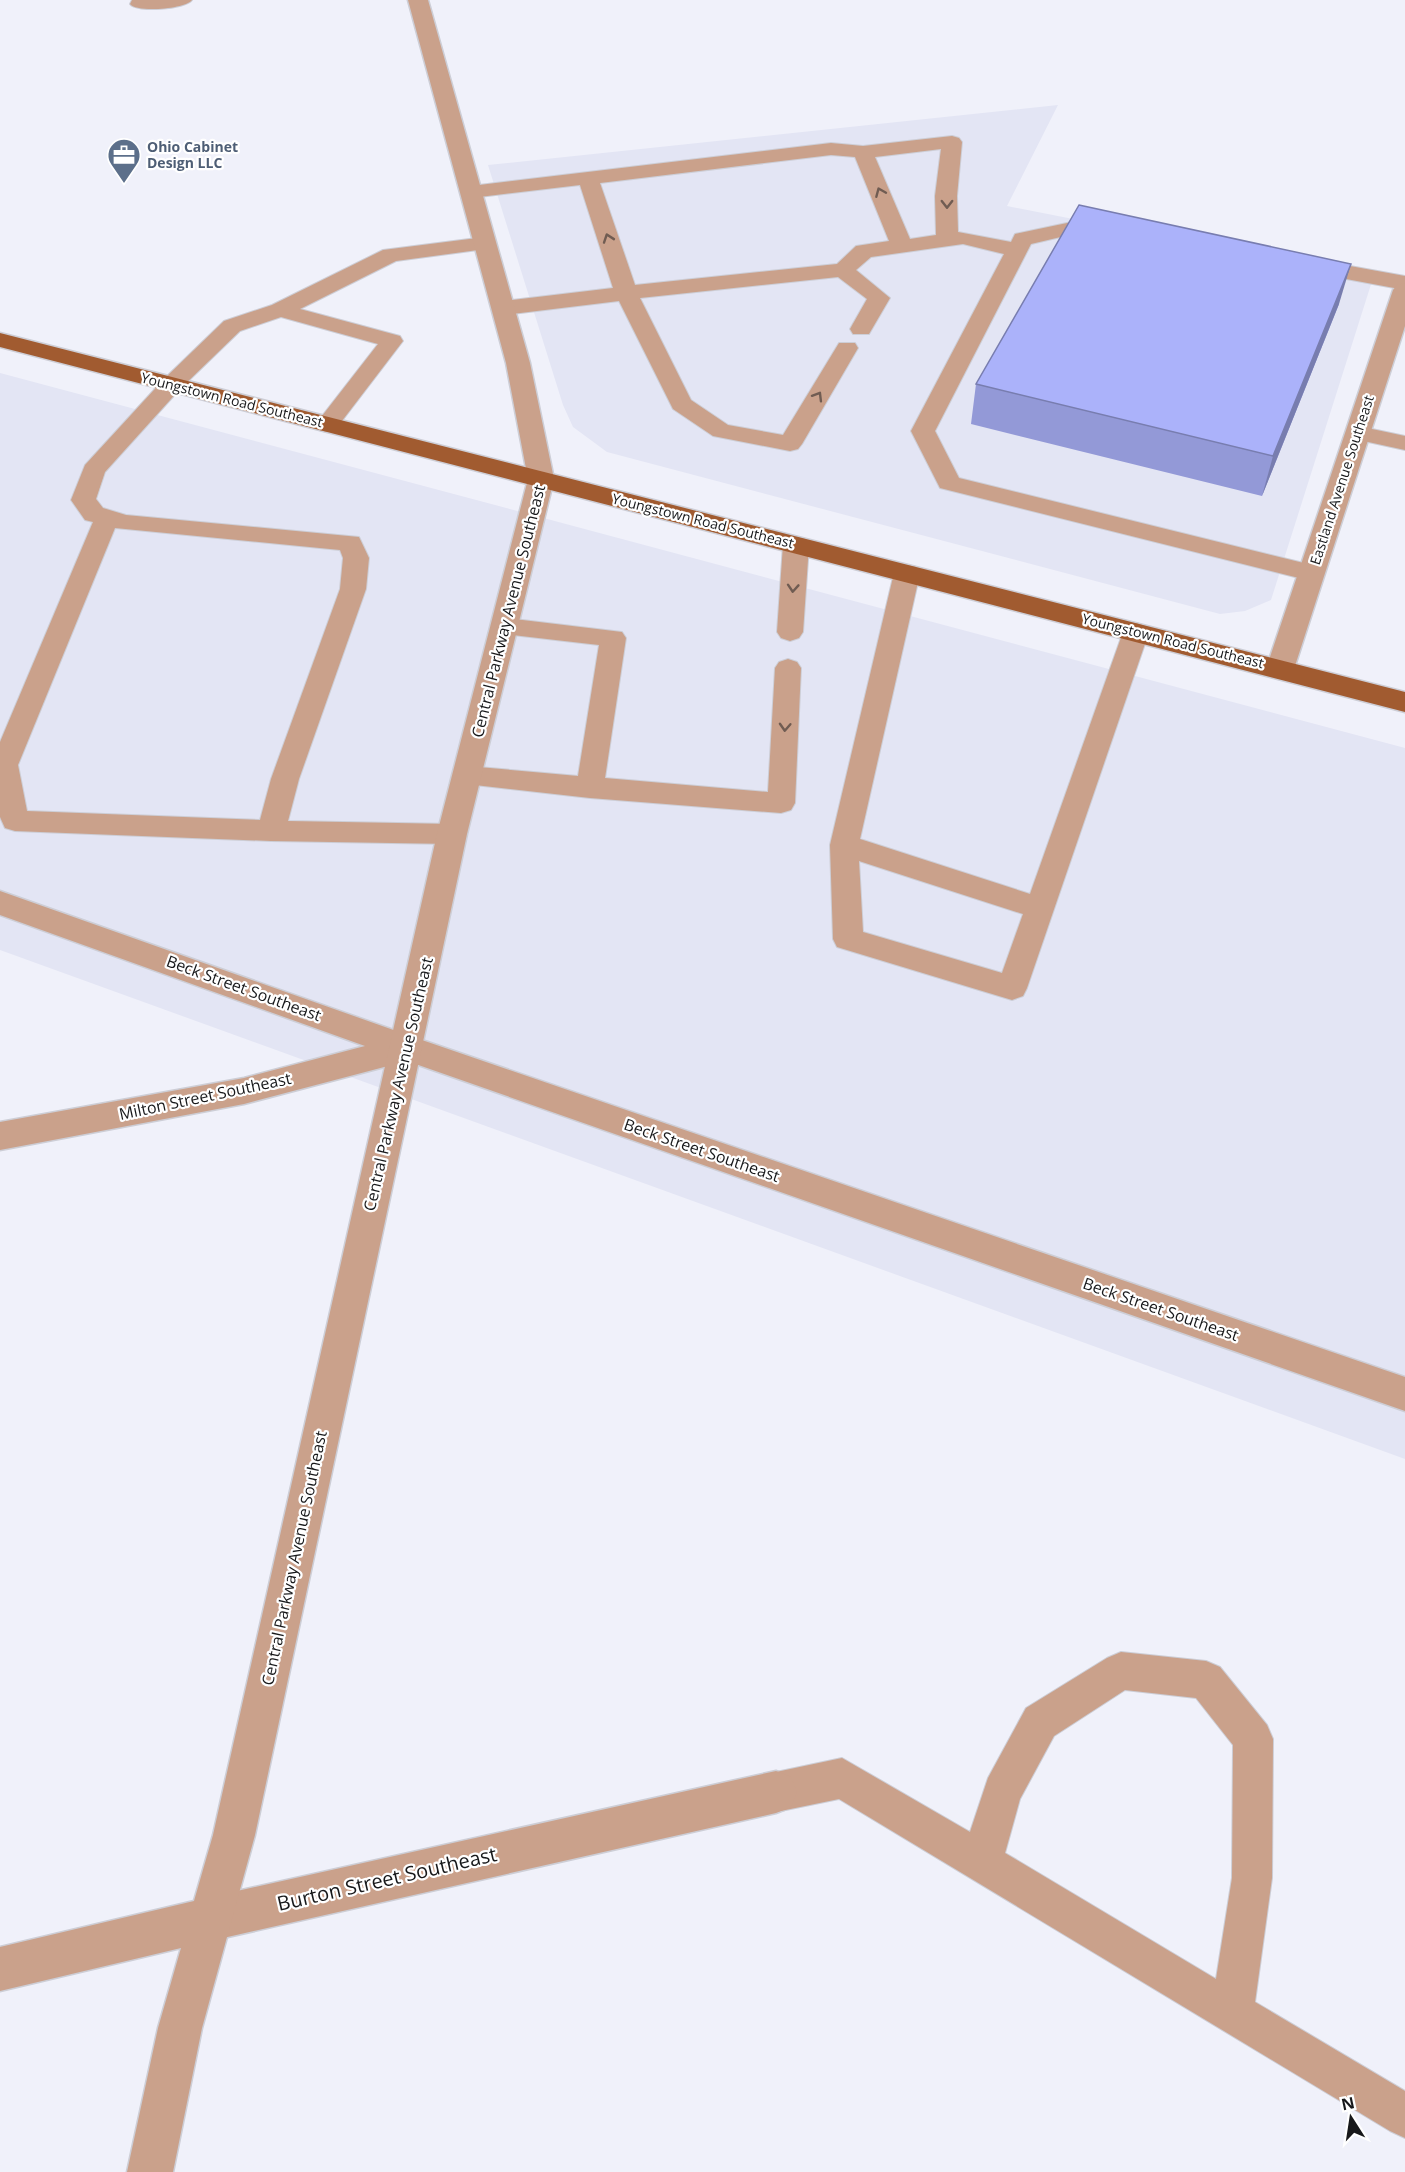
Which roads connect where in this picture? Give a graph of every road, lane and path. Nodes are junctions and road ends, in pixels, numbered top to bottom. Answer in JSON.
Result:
{"nodes":[{"id":1,"x":183,"y":0,"type":"edge"},
{"id":2,"x":418,"y":0,"type":"edge"},
{"id":3,"x":139,"y":4,"type":"dead end"},
{"id":4,"x":863,"y":152,"type":"junction"},
{"id":5,"x":588,"y":179,"type":"junction"},
{"id":6,"x":471,"y":192,"type":"junction"},
{"id":7,"x":1132,"y":233,"type":"edge"},
{"id":8,"x":947,"y":240,"type":"junction"},
{"id":9,"x":485,"y":243,"type":"junction"},
{"id":10,"x":902,"y":246,"type":"junction"},
{"id":11,"x":1017,"y":250,"type":"junction"},
{"id":12,"x":1281,"y":261,"type":"edge"},
{"id":13,"x":843,"y":270,"type":"junction"},
{"id":14,"x":626,"y":293,"type":"junction"},
{"id":15,"x":1404,"y":296,"type":"edge"},
{"id":16,"x":503,"y":308,"type":"junction"},
{"id":17,"x":280,"y":310,"type":"junction"},
{"id":18,"x":861,"y":329,"type":"dead end"},
{"id":19,"x":0,"y":340,"type":"edge"},
{"id":20,"x":847,"y":348,"type":"dead end"},
{"id":21,"x":172,"y":384,"type":"junction"},
{"id":22,"x":327,"y":425,"type":"junction"},
{"id":23,"x":1358,"y":433,"type":"junction"},
{"id":24,"x":1405,"y":443,"type":"edge"},
{"id":25,"x":541,"y":479,"type":"junction"},
{"id":26,"x":107,"y":517,"type":"junction"},
{"id":27,"x":796,"y":545,"type":"junction"},
{"id":28,"x":907,"y":573,"type":"junction"},
{"id":29,"x":1311,"y":573,"type":"junction"},
{"id":30,"x":505,"y":627,"type":"junction"},
{"id":31,"x":790,"y":632,"type":"dead end"},
{"id":32,"x":1136,"y":632,"type":"junction"},
{"id":33,"x":788,"y":668,"type":"dead end"},
{"id":34,"x":1280,"y":669,"type":"junction"},
{"id":35,"x":1405,"y":702,"type":"edge"},
{"id":36,"x":467,"y":776,"type":"junction"},
{"id":37,"x":590,"y":788,"type":"junction"},
{"id":38,"x":272,"y":831,"type":"junction"},
{"id":39,"x":452,"y":834,"type":"junction"},
{"id":40,"x":844,"y":845,"type":"junction"},
{"id":41,"x":0,"y":903,"type":"edge"},
{"id":42,"x":1041,"y":909,"type":"junction"},
{"id":43,"x":407,"y":1048,"type":"junction"},
{"id":44,"x":0,"y":1136,"type":"edge"},
{"id":45,"x":1405,"y":1394,"type":"edge"},
{"id":46,"x":776,"y":1792,"type":"joint"},
{"id":47,"x":982,"y":1862,"type":"junction"},
{"id":48,"x":210,"y":1919,"type":"junction"},
{"id":49,"x":0,"y":1969,"type":"edge"},
{"id":50,"x":1232,"y":2012,"type":"junction"},
{"id":51,"x":1405,"y":2116,"type":"edge"},
{"id":52,"x":150,"y":2172,"type":"edge"}],
"edges":[{"from":1,"to":3,"type":"lane"},
{"from":2,"to":6,"type":"street","name":"Central Parkway Avenue Southeast"},
{"from":4,"to":5,"type":"lane"},
{"from":4,"to":8,"type":"lane","one_way":true},
{"from":10,"to":4,"type":"lane","one_way":true},
{"from":5,"to":6,"type":"lane"},
{"from":14,"to":5,"type":"lane","one_way":true},
{"from":6,"to":9,"type":"street","name":"Central Parkway Avenue Southeast"},
{"from":7,"to":11,"type":"lane"},
{"from":8,"to":10,"type":"lane"},
{"from":8,"to":11,"type":"lane"},
{"from":9,"to":16,"type":"street","name":"Central Parkway Avenue Southeast"},
{"from":9,"to":17,"type":"lane"},
{"from":10,"to":13,"type":"lane"},
{"from":11,"to":29,"type":"lane"},
{"from":12,"to":15,"type":"lane"},
{"from":13,"to":14,"type":"lane"},
{"from":13,"to":18,"type":"lane"},
{"from":14,"to":16,"type":"lane"},
{"from":14,"to":20,"type":"lane","one_way":true},
{"from":15,"to":23,"type":"street","name":"Eastland Avenue Southeast"},
{"from":16,"to":25,"type":"street","name":"Central Parkway Avenue Southeast"},
{"from":17,"to":21,"type":"lane"},
{"from":17,"to":22,"type":"lane"},
{"from":19,"to":21,"type":"main road","name":"Youngstown Road Southeast"},
{"from":21,"to":22,"type":"main road","name":"Youngstown Road Southeast"},
{"from":21,"to":26,"type":"lane"},
{"from":22,"to":25,"type":"main road","name":"Youngstown Road Southeast"},
{"from":23,"to":24,"type":"lane"},
{"from":23,"to":29,"type":"street","name":"Eastland Avenue Southeast"},
{"from":25,"to":27,"type":"main road","name":"Youngstown Road Southeast"},
{"from":25,"to":30,"type":"street","name":"Central Parkway Avenue Southeast"},
{"from":26,"to":38,"type":"lane"},
{"from":26,"to":38,"type":"lane"},
{"from":27,"to":28,"type":"main road","name":"Youngstown Road Southeast"},
{"from":27,"to":31,"type":"lane","one_way":true},
{"from":28,"to":32,"type":"main road","name":"Youngstown Road Southeast"},
{"from":28,"to":40,"type":"lane"},
{"from":29,"to":34,"type":"street","name":"Eastland Avenue Southeast"},
{"from":30,"to":36,"type":"street","name":"Central Parkway Avenue Southeast"},
{"from":30,"to":37,"type":"lane"},
{"from":32,"to":34,"type":"main road","name":"Youngstown Road Southeast"},
{"from":32,"to":42,"type":"lane"},
{"from":33,"to":37,"type":"lane","one_way":true},
{"from":34,"to":35,"type":"main road","name":"Youngstown Road Southeast"},
{"from":36,"to":37,"type":"lane"},
{"from":36,"to":39,"type":"street","name":"Central Parkway Avenue Southeast"},
{"from":38,"to":39,"type":"lane"},
{"from":39,"to":43,"type":"street","name":"Central Parkway Avenue Southeast"},
{"from":40,"to":42,"type":"lane"},
{"from":40,"to":42,"type":"lane"},
{"from":41,"to":43,"type":"street","name":"Beck Street Southeast"},
{"from":43,"to":44,"type":"street","name":"Milton Street Southeast"},
{"from":43,"to":45,"type":"street","name":"Beck Street Southeast"},
{"from":43,"to":48,"type":"street","name":"Central Parkway Avenue Southeast"},
{"from":46,"to":47,"type":"lane"},
{"from":46,"to":48,"type":"street","name":"Burton Street Southeast"},
{"from":47,"to":50,"type":"lane"},
{"from":47,"to":50,"type":"lane"},
{"from":48,"to":49,"type":"street","name":"Burton Street Southeast"},
{"from":48,"to":52,"type":"street","name":"Central Parkway Avenue Southeast"},
{"from":50,"to":51,"type":"lane"}]}
